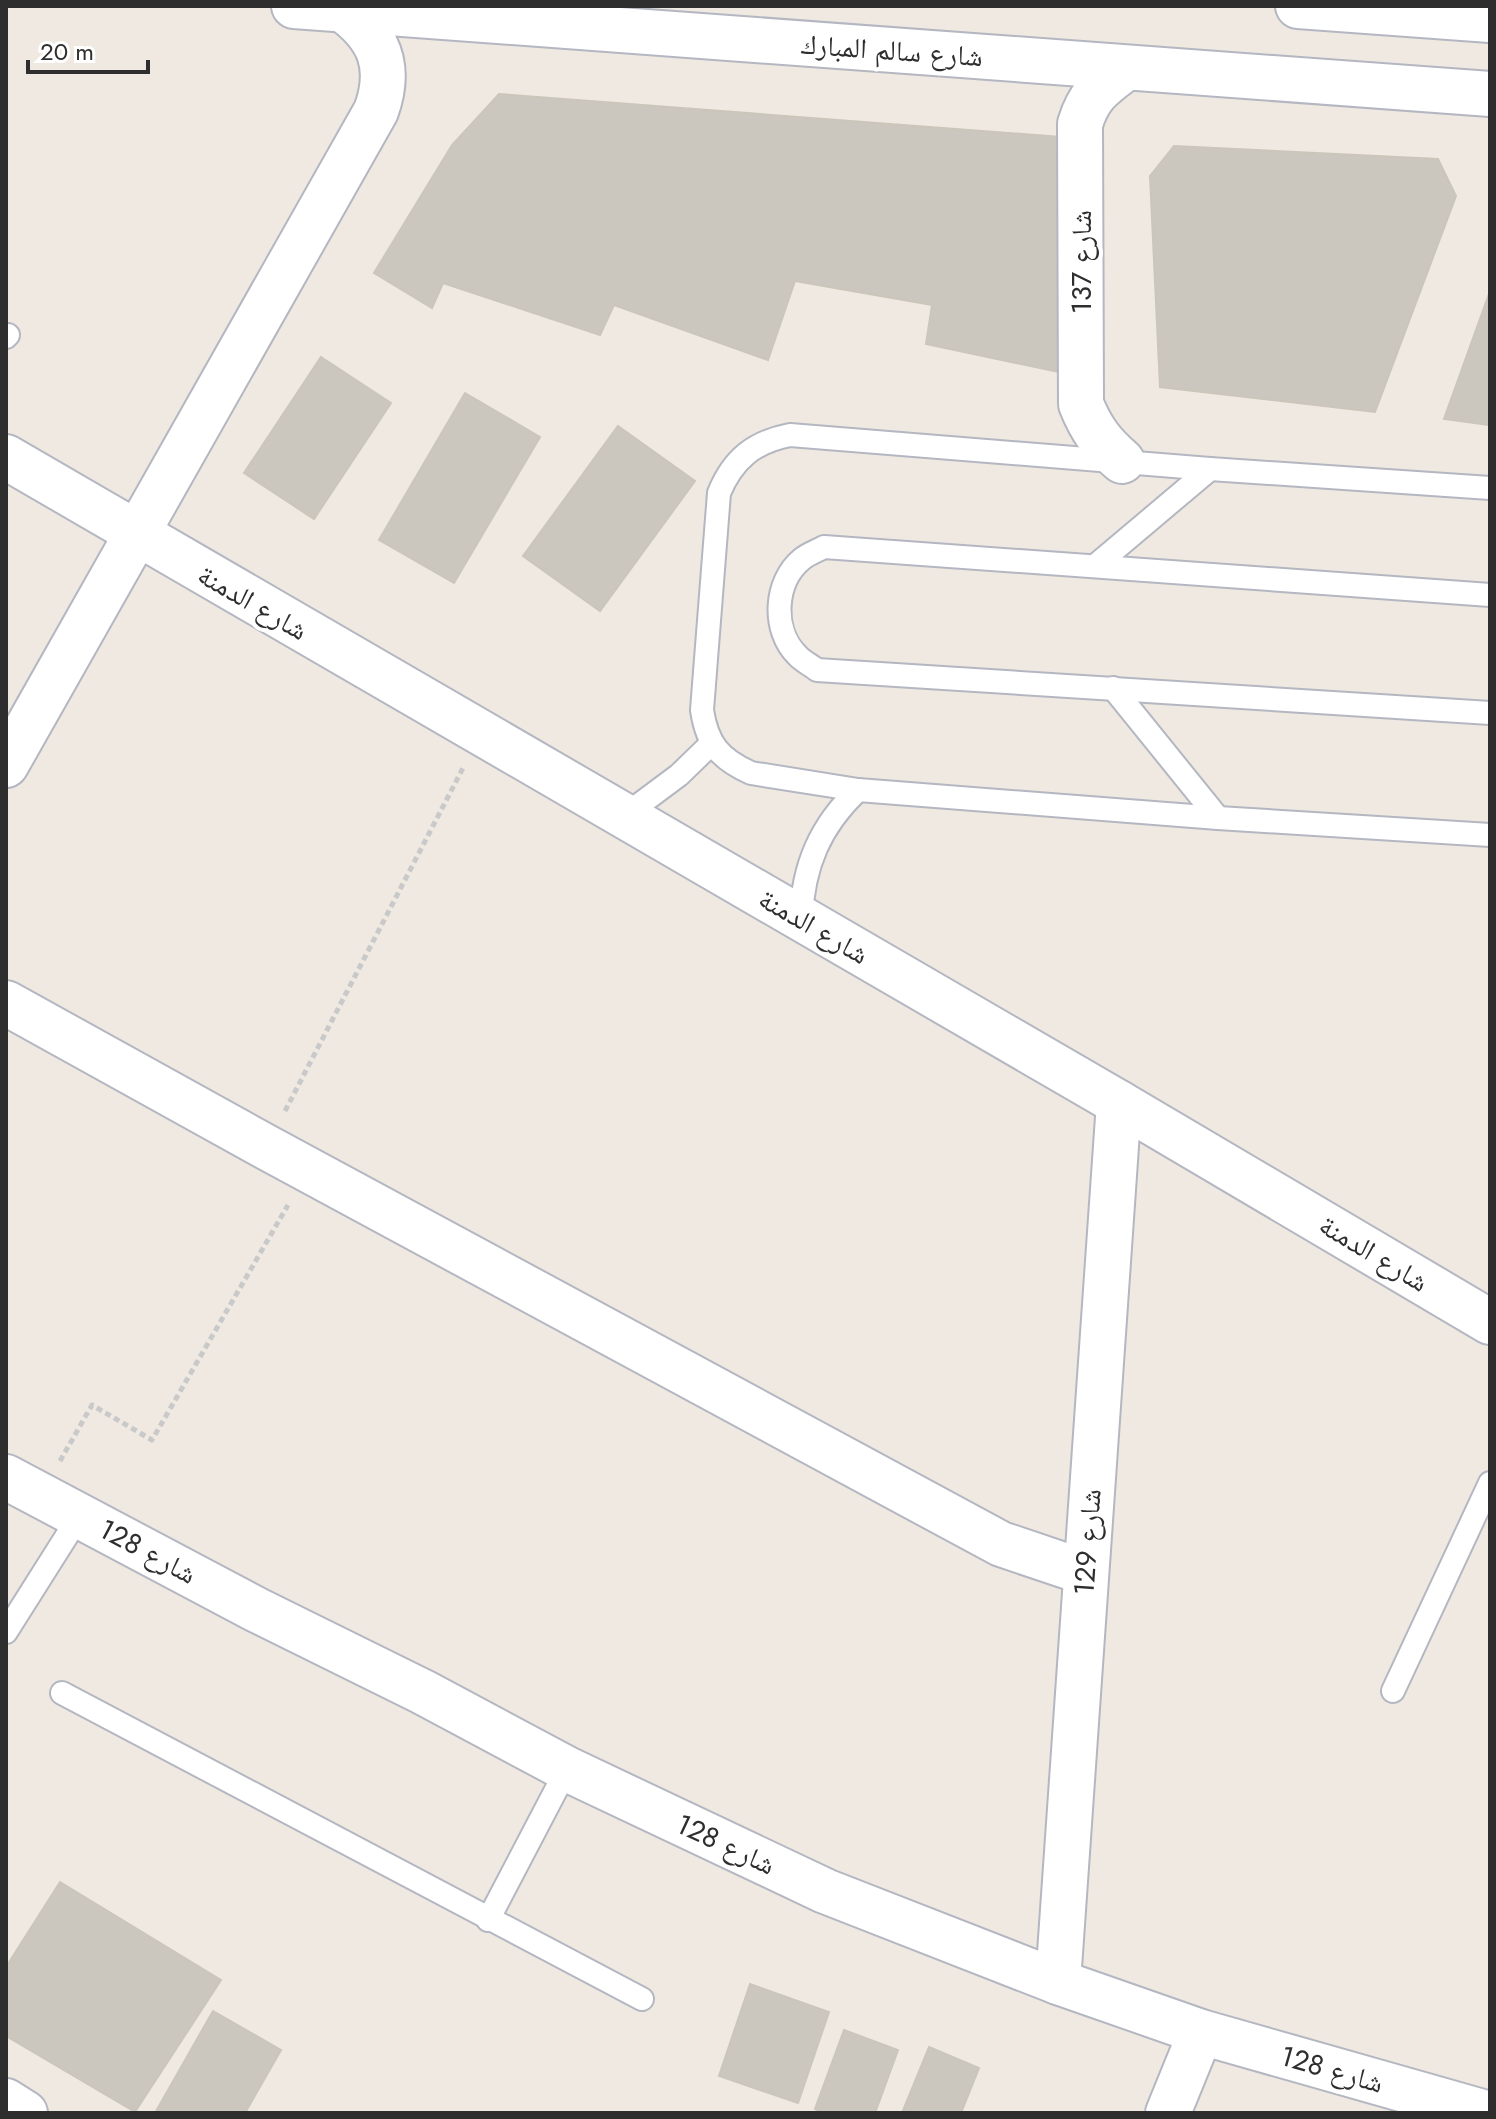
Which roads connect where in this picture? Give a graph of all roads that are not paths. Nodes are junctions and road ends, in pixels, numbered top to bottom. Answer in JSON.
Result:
{"nodes":[{"id":1,"x":294,"y":6,"type":"edge"},
{"id":2,"x":1298,"y":6,"type":"edge"},
{"id":3,"x":342,"y":9,"type":"junction"},
{"id":4,"x":1490,"y":20,"type":"edge"},
{"id":5,"x":1126,"y":68,"type":"junction"},
{"id":6,"x":1490,"y":94,"type":"edge"},
{"id":7,"x":6,"y":457,"type":"edge"},
{"id":8,"x":1122,"y":461,"type":"junction"},
{"id":9,"x":1210,"y":469,"type":"junction"},
{"id":10,"x":1490,"y":488,"type":"edge"},
{"id":11,"x":136,"y":534,"type":"junction"},
{"id":12,"x":1095,"y":566,"type":"junction"},
{"id":13,"x":1490,"y":595,"type":"edge"},
{"id":14,"x":1113,"y":688,"type":"junction"},
{"id":15,"x":1490,"y":713,"type":"edge"},
{"id":16,"x":712,"y":743,"type":"junction"},
{"id":17,"x":6,"y":765,"type":"edge"},
{"id":18,"x":858,"y":790,"type":"junction"},
{"id":19,"x":624,"y":816,"type":"junction"},
{"id":20,"x":1218,"y":818,"type":"junction"},
{"id":21,"x":1490,"y":835,"type":"edge"},
{"id":22,"x":801,"y":918,"type":"junction"},
{"id":23,"x":6,"y":1003,"type":"edge"},
{"id":24,"x":1119,"y":1103,"type":"junction"},
{"id":25,"x":1490,"y":1322,"type":"edge"},
{"id":26,"x":1490,"y":1483,"type":"edge"},
{"id":27,"x":23,"y":1486,"type":"edge"},
{"id":28,"x":80,"y":1515,"type":"junction"},
{"id":29,"x":1084,"y":1572,"type":"junction"},
{"id":30,"x":6,"y":1632,"type":"edge"},
{"id":31,"x":1393,"y":1691,"type":"dead end"},
{"id":32,"x":62,"y":1693,"type":"dead end"},
{"id":33,"x":567,"y":1769,"type":"junction"},
{"id":34,"x":488,"y":1920,"type":"junction"},
{"id":35,"x":1058,"y":1982,"type":"junction"},
{"id":36,"x":642,"y":1999,"type":"dead end"},
{"id":37,"x":1201,"y":2032,"type":"junction"},
{"id":38,"x":6,"y":2101,"type":"edge"},
{"id":39,"x":25,"y":2113,"type":"edge"},
{"id":40,"x":1168,"y":2113,"type":"edge"},
{"id":41,"x":1486,"y":2113,"type":"edge"}],
"edges":[{"from":1,"to":3,"type":"street","name":"شارع سالم المبارك"},
{"from":2,"to":4,"type":"street"},
{"from":3,"to":5,"type":"street","name":"شارع سالم المبارك"},
{"from":3,"to":11,"type":"street"},
{"from":5,"to":6,"type":"street","name":"شارع سالم المبارك"},
{"from":5,"to":8,"type":"street","name":"شارع 137"},
{"from":7,"to":11,"type":"street","name":"شارع الدمنة"},
{"from":8,"to":9,"type":"lane"},
{"from":8,"to":16,"type":"lane"},
{"from":9,"to":10,"type":"lane"},
{"from":9,"to":12,"type":"lane"},
{"from":11,"to":17,"type":"street"},
{"from":11,"to":19,"type":"street","name":"شارع الدمنة"},
{"from":12,"to":13,"type":"lane"},
{"from":12,"to":14,"type":"lane"},
{"from":14,"to":15,"type":"lane"},
{"from":14,"to":20,"type":"lane"},
{"from":16,"to":18,"type":"lane"},
{"from":16,"to":19,"type":"lane"},
{"from":18,"to":20,"type":"lane"},
{"from":18,"to":22,"type":"lane"},
{"from":19,"to":22,"type":"street","name":"شارع الدمنة"},
{"from":20,"to":21,"type":"lane"},
{"from":22,"to":24,"type":"street","name":"شارع الدمنة"},
{"from":23,"to":29,"type":"street"},
{"from":24,"to":25,"type":"street","name":"شارع الدمنة"},
{"from":24,"to":29,"type":"street","name":"شارع 129"},
{"from":26,"to":31,"type":"lane"},
{"from":27,"to":28,"type":"street","name":"شارع 128"},
{"from":28,"to":30,"type":"lane"},
{"from":28,"to":33,"type":"street","name":"شارع 128"},
{"from":29,"to":35,"type":"street","name":"شارع 129"},
{"from":32,"to":34,"type":"lane"},
{"from":33,"to":34,"type":"lane"},
{"from":33,"to":35,"type":"street","name":"شارع 128"},
{"from":34,"to":36,"type":"lane"},
{"from":35,"to":37,"type":"street","name":"شارع 128"},
{"from":37,"to":40,"type":"street"},
{"from":37,"to":41,"type":"street","name":"شارع 128"},
{"from":38,"to":39,"type":"street"}]}
